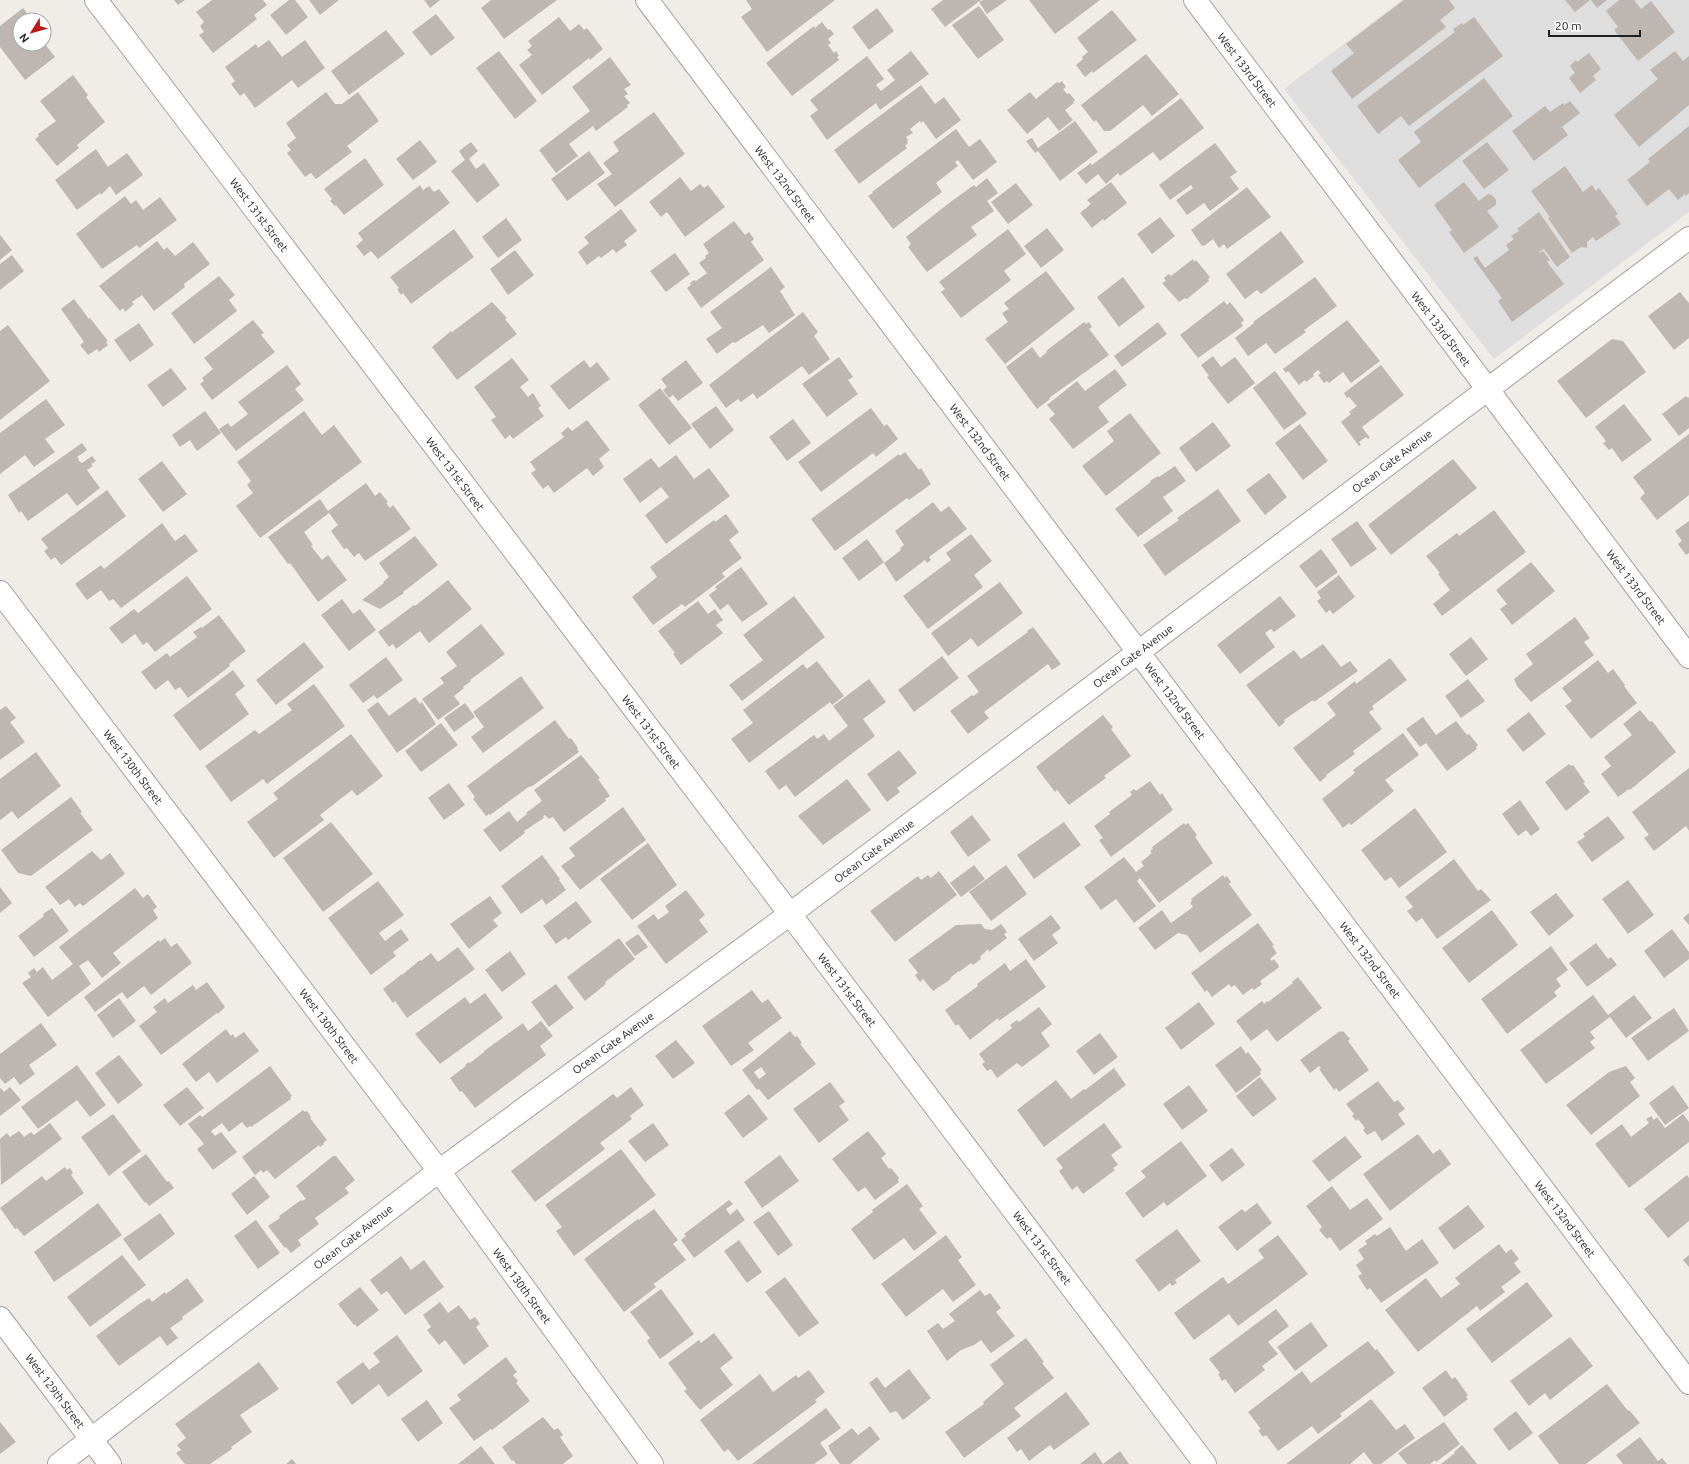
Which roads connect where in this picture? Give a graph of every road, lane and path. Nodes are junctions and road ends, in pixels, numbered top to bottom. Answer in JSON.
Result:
{"nodes":[{"id":1,"x":96,"y":0,"type":"edge"},
{"id":2,"x":647,"y":0,"type":"edge"},
{"id":3,"x":1194,"y":0,"type":"edge"},
{"id":4,"x":1689,"y":238,"type":"edge"},
{"id":5,"x":1488,"y":389,"type":"junction"},
{"id":6,"x":0,"y":592,"type":"edge"},
{"id":7,"x":1138,"y":652,"type":"junction"},
{"id":8,"x":1689,"y":657,"type":"edge"},
{"id":9,"x":790,"y":914,"type":"junction"},
{"id":10,"x":439,"y":1171,"type":"junction"},
{"id":11,"x":0,"y":1318,"type":"edge"},
{"id":12,"x":1689,"y":1383,"type":"edge"},
{"id":13,"x":92,"y":1440,"type":"junction"},
{"id":14,"x":59,"y":1464,"type":"edge"},
{"id":15,"x":110,"y":1464,"type":"edge"},
{"id":16,"x":652,"y":1464,"type":"edge"},
{"id":17,"x":1205,"y":1464,"type":"edge"}],
"edges":[{"from":1,"to":9,"type":"street","name":"West 131st Street"},
{"from":2,"to":7,"type":"street","name":"West 132nd Street"},
{"from":3,"to":5,"type":"street","name":"West 133rd Street"},
{"from":4,"to":5,"type":"street","name":"Ocean Gate Avenue"},
{"from":5,"to":7,"type":"street","name":"Ocean Gate Avenue"},
{"from":5,"to":8,"type":"street","name":"West 133rd Street"},
{"from":6,"to":10,"type":"street","name":"West 130th Street"},
{"from":7,"to":9,"type":"street","name":"Ocean Gate Avenue"},
{"from":7,"to":12,"type":"street","name":"West 132nd Street"},
{"from":9,"to":10,"type":"street","name":"Ocean Gate Avenue"},
{"from":9,"to":17,"type":"street","name":"West 131st Street"},
{"from":10,"to":13,"type":"street","name":"Ocean Gate Avenue"},
{"from":10,"to":16,"type":"street","name":"West 130th Street"},
{"from":11,"to":13,"type":"street","name":"West 129th Street"},
{"from":13,"to":14,"type":"street","name":"Ocean Gate Avenue"},
{"from":13,"to":15,"type":"street","name":"West 129th Street"}]}
